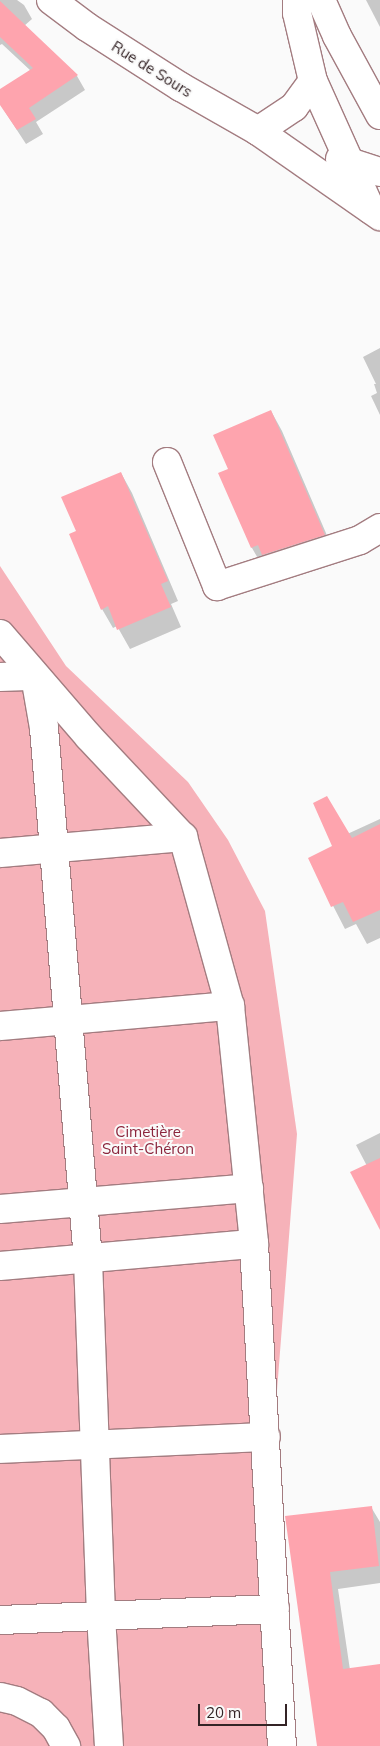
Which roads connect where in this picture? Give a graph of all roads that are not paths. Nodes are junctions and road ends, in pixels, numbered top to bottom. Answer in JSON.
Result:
{"nodes":[{"id":1,"x":51,"y":0,"type":"edge"},
{"id":2,"x":297,"y":0,"type":"edge"},
{"id":3,"x":321,"y":0,"type":"edge"},
{"id":4,"x":313,"y":81,"type":"junction"},
{"id":5,"x":380,"y":115,"type":"edge"},
{"id":6,"x":258,"y":131,"type":"junction"},
{"id":7,"x":350,"y":162,"type":"junction"},
{"id":8,"x":380,"y":172,"type":"edge"},
{"id":9,"x":376,"y":213,"type":"edge"},
{"id":10,"x":167,"y":462,"type":"dead end"},
{"id":11,"x":380,"y":528,"type":"edge"},
{"id":12,"x":0,"y":634,"type":"edge"},
{"id":13,"x":35,"y":676,"type":"junction"},
{"id":14,"x":0,"y":677,"type":"edge"},
{"id":15,"x":183,"y":837,"type":"junction"},
{"id":16,"x":55,"y":850,"type":"junction"},
{"id":17,"x":0,"y":854,"type":"edge"},
{"id":18,"x":230,"y":1006,"type":"junction"},
{"id":19,"x":69,"y":1020,"type":"junction"},
{"id":20,"x":0,"y":1026,"type":"edge"},
{"id":21,"x":249,"y":1188,"type":"junction"},
{"id":22,"x":84,"y":1202,"type":"junction"},
{"id":23,"x":0,"y":1209,"type":"edge"},
{"id":24,"x":254,"y":1244,"type":"junction"},
{"id":25,"x":88,"y":1260,"type":"junction"},
{"id":26,"x":0,"y":1266,"type":"edge"},
{"id":27,"x":266,"y":1437,"type":"junction"},
{"id":28,"x":95,"y":1445,"type":"junction"},
{"id":29,"x":0,"y":1449,"type":"edge"},
{"id":30,"x":275,"y":1609,"type":"junction"},
{"id":31,"x":101,"y":1616,"type":"junction"},
{"id":32,"x":0,"y":1620,"type":"edge"},
{"id":33,"x":0,"y":1697,"type":"edge"},
{"id":34,"x":66,"y":1746,"type":"edge"},
{"id":35,"x":109,"y":1746,"type":"edge"},
{"id":36,"x":282,"y":1746,"type":"edge"}],
"edges":[{"from":1,"to":6,"type":"main road","name":"Rue de Sours"},
{"from":2,"to":4,"type":"main road"},
{"from":3,"to":5,"type":"main road"},
{"from":4,"to":6,"type":"main road"},
{"from":4,"to":7,"type":"main road"},
{"from":6,"to":7,"type":"main road","name":"Rue de Sours"},
{"from":6,"to":9,"type":"main road","name":"Rue de Sours"},
{"from":7,"to":8,"type":"main road","name":"Rue de Sours"},
{"from":7,"to":9,"type":"main road"},
{"from":10,"to":11,"type":"main road"},
{"from":12,"to":13,"type":"main road"},
{"from":13,"to":14,"type":"main road"},
{"from":13,"to":15,"type":"main road"},
{"from":13,"to":16,"type":"main road"},
{"from":15,"to":16,"type":"main road"},
{"from":15,"to":18,"type":"main road"},
{"from":16,"to":17,"type":"main road"},
{"from":16,"to":19,"type":"main road"},
{"from":18,"to":19,"type":"main road"},
{"from":18,"to":21,"type":"main road"},
{"from":19,"to":20,"type":"main road"},
{"from":19,"to":22,"type":"main road"},
{"from":21,"to":22,"type":"main road"},
{"from":21,"to":24,"type":"main road"},
{"from":22,"to":23,"type":"main road"},
{"from":22,"to":25,"type":"main road"},
{"from":24,"to":25,"type":"main road"},
{"from":24,"to":27,"type":"main road"},
{"from":25,"to":26,"type":"main road"},
{"from":25,"to":28,"type":"main road"},
{"from":27,"to":28,"type":"main road"},
{"from":27,"to":30,"type":"main road"},
{"from":28,"to":29,"type":"main road"},
{"from":28,"to":31,"type":"main road"},
{"from":30,"to":31,"type":"main road"},
{"from":30,"to":36,"type":"main road"},
{"from":31,"to":32,"type":"main road"},
{"from":31,"to":35,"type":"main road"},
{"from":33,"to":34,"type":"main road"}]}
